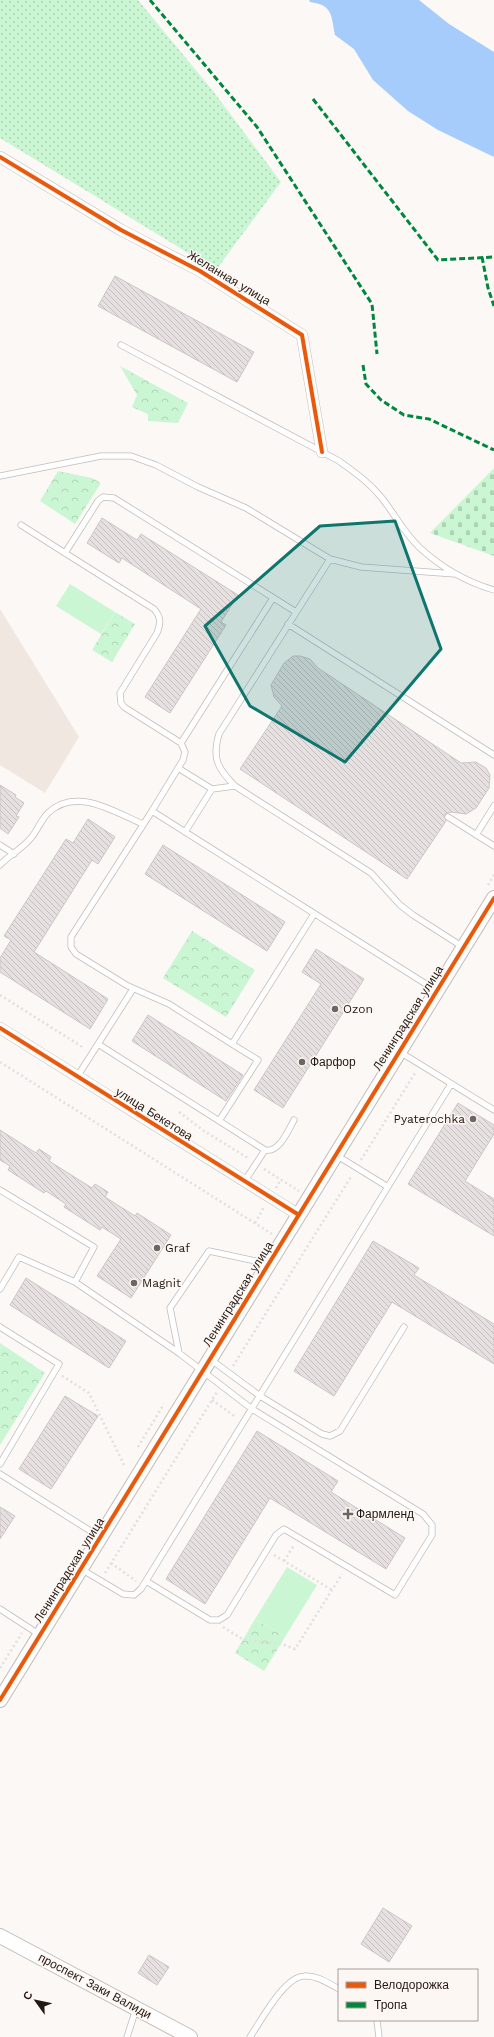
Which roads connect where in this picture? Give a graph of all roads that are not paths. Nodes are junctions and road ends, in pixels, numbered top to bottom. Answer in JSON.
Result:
{"nodes":[{"id":1,"x":0,"y":157,"type":"edge"},
{"id":2,"x":121,"y":345,"type":"dead end"},
{"id":3,"x":322,"y":452,"type":"junction"},
{"id":4,"x":0,"y":476,"type":"edge"},
{"id":5,"x":21,"y":525,"type":"dead end"},
{"id":6,"x":65,"y":553,"type":"junction"},
{"id":7,"x":330,"y":559,"type":"junction"},
{"id":8,"x":455,"y":574,"type":"junction"},
{"id":9,"x":494,"y":590,"type":"edge"},
{"id":10,"x":273,"y":598,"type":"junction"},
{"id":11,"x":296,"y":612,"type":"junction"},
{"id":12,"x":288,"y":624,"type":"junction"},
{"id":13,"x":181,"y":743,"type":"junction"},
{"id":14,"x":494,"y":754,"type":"edge"},
{"id":15,"x":178,"y":768,"type":"junction"},
{"id":16,"x":235,"y":786,"type":"junction"},
{"id":17,"x":212,"y":789,"type":"junction"},
{"id":18,"x":494,"y":806,"type":"edge"},
{"id":19,"x":152,"y":811,"type":"junction"},
{"id":20,"x":448,"y":817,"type":"dead end"},
{"id":21,"x":143,"y":824,"type":"junction"},
{"id":22,"x":185,"y":832,"type":"junction"},
{"id":23,"x":476,"y":835,"type":"junction"},
{"id":24,"x":0,"y":845,"type":"edge"},
{"id":25,"x":494,"y":846,"type":"edge"},
{"id":26,"x":14,"y":854,"type":"junction"},
{"id":27,"x":0,"y":865,"type":"edge"},
{"id":28,"x":494,"y":898,"type":"edge"},
{"id":29,"x":314,"y":914,"type":"junction"},
{"id":30,"x":464,"y":947,"type":"junction"},
{"id":31,"x":133,"y":989,"type":"junction"},
{"id":32,"x":437,"y":991,"type":"junction"},
{"id":33,"x":0,"y":1028,"type":"edge"},
{"id":34,"x":98,"y":1044,"type":"junction"},
{"id":35,"x":232,"y":1044,"type":"junction"},
{"id":36,"x":399,"y":1052,"type":"junction"},
{"id":37,"x":77,"y":1077,"type":"junction"},
{"id":38,"x":451,"y":1084,"type":"junction"},
{"id":39,"x":494,"y":1110,"type":"edge"},
{"id":40,"x":294,"y":1120,"type":"dead end"},
{"id":41,"x":219,"y":1121,"type":"junction"},
{"id":42,"x":265,"y":1150,"type":"junction"},
{"id":43,"x":336,"y":1155,"type":"junction"},
{"id":44,"x":244,"y":1182,"type":"junction"},
{"id":45,"x":388,"y":1187,"type":"junction"},
{"id":46,"x":0,"y":1190,"type":"edge"},
{"id":47,"x":299,"y":1215,"type":"junction"},
{"id":48,"x":268,"y":1266,"type":"junction"},
{"id":49,"x":75,"y":1282,"type":"junction"},
{"id":50,"x":0,"y":1290,"type":"edge"},
{"id":51,"x":0,"y":1327,"type":"edge"},
{"id":52,"x":404,"y":1327,"type":"dead end"},
{"id":53,"x":179,"y":1353,"type":"junction"},
{"id":54,"x":210,"y":1359,"type":"junction"},
{"id":55,"x":203,"y":1371,"type":"junction"},
{"id":56,"x":260,"y":1396,"type":"junction"},
{"id":57,"x":252,"y":1409,"type":"junction"},
{"id":58,"x":0,"y":1464,"type":"edge"},
{"id":59,"x":0,"y":1474,"type":"edge"},
{"id":60,"x":100,"y":1538,"type":"junction"},
{"id":61,"x":81,"y":1569,"type":"junction"},
{"id":62,"x":146,"y":1581,"type":"junction"},
{"id":63,"x":0,"y":1609,"type":"edge"},
{"id":64,"x":40,"y":1635,"type":"junction"},
{"id":65,"x":0,"y":1699,"type":"edge"},
{"id":66,"x":0,"y":1936,"type":"edge"},
{"id":67,"x":338,"y":1988,"type":"edge"},
{"id":68,"x":136,"y":2009,"type":"junction"},
{"id":69,"x":377,"y":2021,"type":"edge"},
{"id":70,"x":127,"y":2037,"type":"edge"},
{"id":71,"x":190,"y":2037,"type":"edge"},
{"id":72,"x":250,"y":2037,"type":"edge"},
{"id":73,"x":379,"y":2037,"type":"edge"}],
"edges":[{"from":1,"to":3,"type":"street","name":"Желанная улица"},
{"from":2,"to":3,"type":"lane"},
{"from":3,"to":8,"type":"lane"},
{"from":4,"to":7,"type":"lane"},
{"from":5,"to":6,"type":"lane"},
{"from":6,"to":10,"type":"lane"},
{"from":6,"to":13,"type":"lane"},
{"from":7,"to":8,"type":"lane"},
{"from":7,"to":11,"type":"lane"},
{"from":8,"to":9,"type":"lane"},
{"from":10,"to":11,"type":"lane"},
{"from":10,"to":13,"type":"lane"},
{"from":11,"to":12,"type":"lane"},
{"from":12,"to":14,"type":"lane"},
{"from":12,"to":16,"type":"lane"},
{"from":13,"to":15,"type":"lane"},
{"from":15,"to":17,"type":"lane"},
{"from":15,"to":19,"type":"lane"},
{"from":16,"to":17,"type":"lane"},
{"from":16,"to":30,"type":"lane"},
{"from":17,"to":22,"type":"lane"},
{"from":18,"to":23,"type":"lane"},
{"from":19,"to":21,"type":"lane"},
{"from":19,"to":22,"type":"lane"},
{"from":20,"to":23,"type":"lane"},
{"from":21,"to":26,"type":"lane"},
{"from":21,"to":31,"type":"lane"},
{"from":22,"to":29,"type":"lane"},
{"from":23,"to":25,"type":"lane"},
{"from":24,"to":26,"type":"lane"},
{"from":26,"to":27,"type":"lane"},
{"from":28,"to":30,"type":"street","name":"Ленинградская улица"},
{"from":29,"to":32,"type":"lane"},
{"from":29,"to":35,"type":"lane"},
{"from":30,"to":32,"type":"street","name":"Ленинградская улица"},
{"from":31,"to":34,"type":"lane"},
{"from":31,"to":35,"type":"lane"},
{"from":32,"to":36,"type":"street","name":"Ленинградская улица"},
{"from":33,"to":37,"type":"street","name":"улица Бекетова"},
{"from":34,"to":37,"type":"lane"},
{"from":34,"to":41,"type":"lane"},
{"from":35,"to":41,"type":"lane"},
{"from":36,"to":38,"type":"lane"},
{"from":36,"to":43,"type":"street","name":"Ленинградская улица"},
{"from":37,"to":44,"type":"street","name":"улица Бекетова"},
{"from":38,"to":39,"type":"lane"},
{"from":38,"to":45,"type":"lane"},
{"from":40,"to":42,"type":"lane"},
{"from":41,"to":42,"type":"lane"},
{"from":42,"to":44,"type":"lane"},
{"from":43,"to":45,"type":"lane"},
{"from":43,"to":47,"type":"street","name":"Ленинградская улица"},
{"from":44,"to":47,"type":"street","name":"улица Бекетова"},
{"from":45,"to":56,"type":"lane"},
{"from":46,"to":49,"type":"lane"},
{"from":47,"to":48,"type":"street","name":"Ленинградская улица"},
{"from":48,"to":53,"type":"lane"},
{"from":48,"to":54,"type":"street","name":"Ленинградская улица"},
{"from":49,"to":50,"type":"lane"},
{"from":49,"to":53,"type":"lane"},
{"from":51,"to":58,"type":"lane"},
{"from":52,"to":56,"type":"lane"},
{"from":53,"to":55,"type":"lane"},
{"from":54,"to":55,"type":"street","name":"Ленинградская улица"},
{"from":54,"to":56,"type":"lane"},
{"from":55,"to":57,"type":"lane"},
{"from":55,"to":60,"type":"street","name":"Ленинградская улица"},
{"from":56,"to":57,"type":"lane"},
{"from":57,"to":62,"type":"lane"},
{"from":57,"to":62,"type":"lane"},
{"from":59,"to":60,"type":"lane"},
{"from":60,"to":61,"type":"street","name":"Ленинградская улица"},
{"from":61,"to":62,"type":"lane"},
{"from":61,"to":64,"type":"street","name":"Ленинградская улица"},
{"from":63,"to":64,"type":"lane"},
{"from":64,"to":65,"type":"street","name":"Ленинградская улица"},
{"from":66,"to":68,"type":"street","name":"проспект Заки Валиди"},
{"from":67,"to":72,"type":"lane"},
{"from":68,"to":70,"type":"lane"},
{"from":68,"to":71,"type":"street","name":"проспект Заки Валиди"},
{"from":69,"to":73,"type":"lane"}]}
